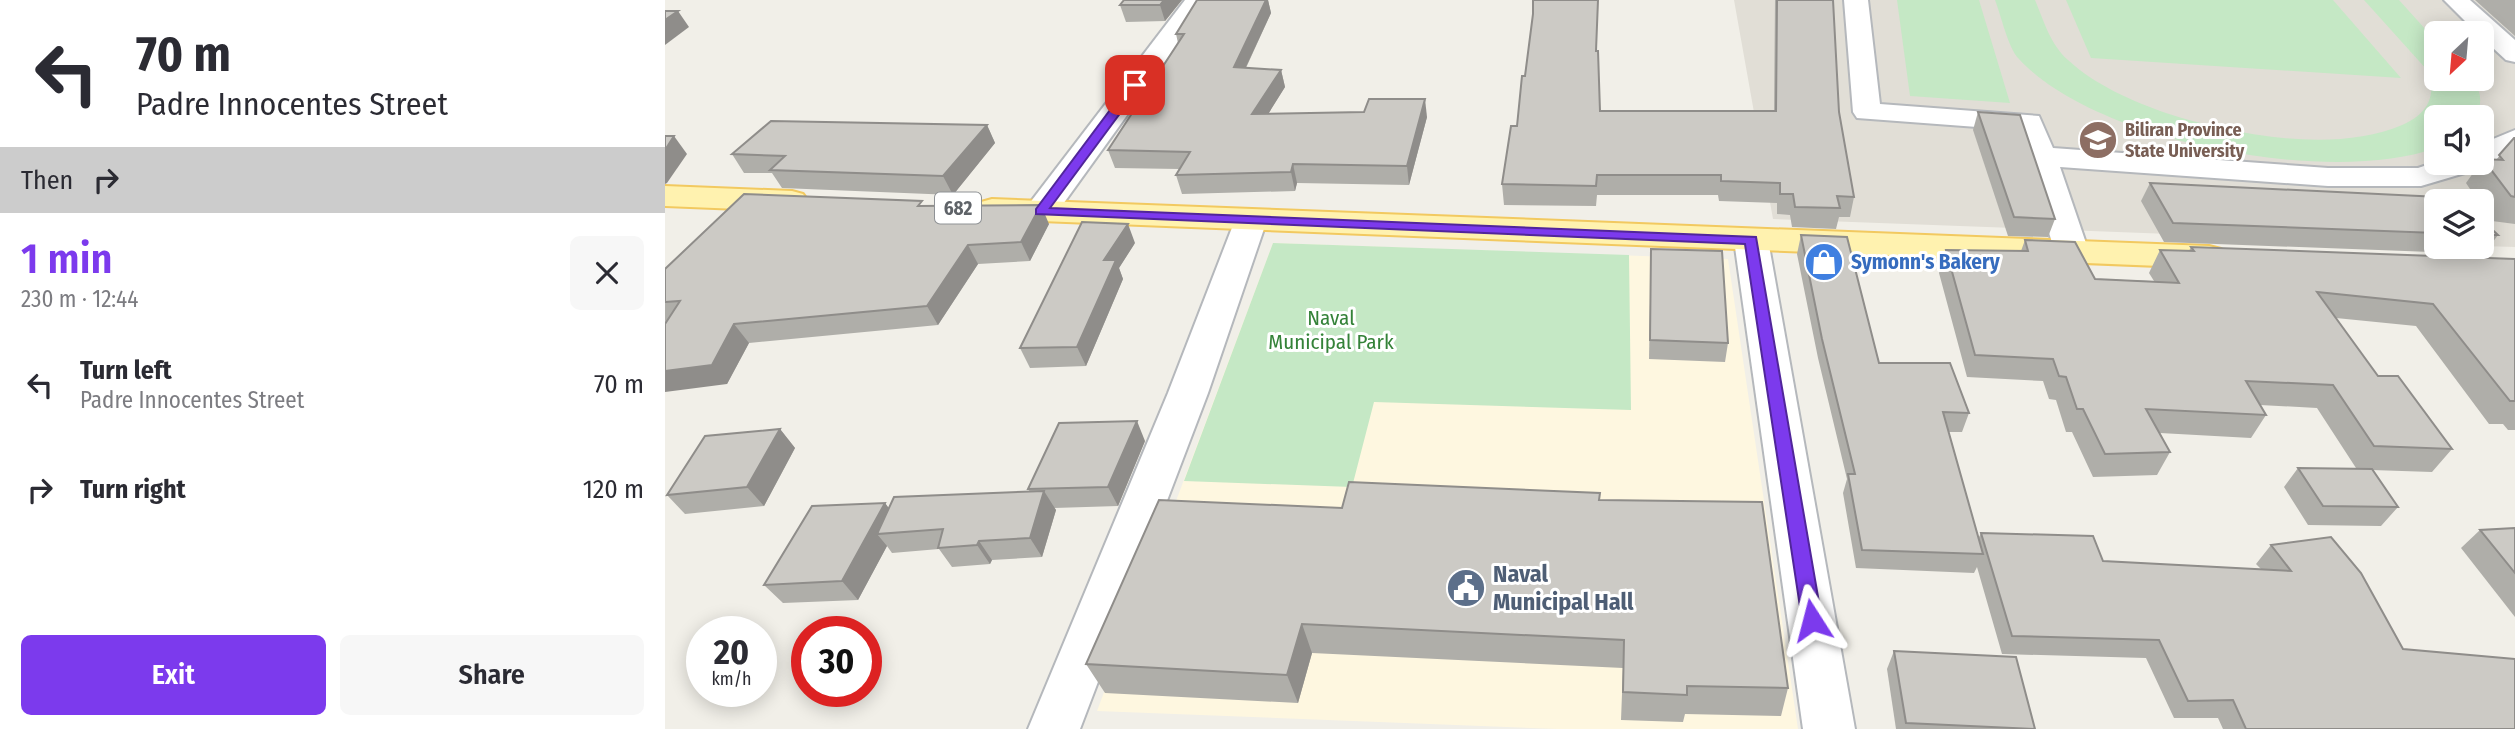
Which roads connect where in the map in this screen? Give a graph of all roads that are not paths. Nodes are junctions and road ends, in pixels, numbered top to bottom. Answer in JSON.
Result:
{"nodes":[{"id":1,"x":1198,"y":0,"type":"edge"},
{"id":2,"x":1856,"y":0,"type":"edge"},
{"id":3,"x":2456,"y":0,"type":"edge"},
{"id":4,"x":2515,"y":54,"type":"edge"},
{"id":5,"x":2515,"y":139,"type":"edge"},
{"id":6,"x":2494,"y":150,"type":"edge"},
{"id":7,"x":2041,"y":156,"type":"junction"},
{"id":8,"x":2427,"y":175,"type":"edge"},
{"id":9,"x":665,"y":196,"type":"edge"},
{"id":10,"x":818,"y":202,"type":"edge"},
{"id":11,"x":957,"y":208,"type":"edge"},
{"id":12,"x":1041,"y":211,"type":"junction"},
{"id":13,"x":1251,"y":220,"type":"junction"},
{"id":14,"x":1751,"y":240,"type":"junction"},
{"id":15,"x":2072,"y":252,"type":"junction"},
{"id":16,"x":2238,"y":258,"type":"edge"},
{"id":17,"x":1054,"y":729,"type":"edge"},
{"id":18,"x":1829,"y":729,"type":"edge"}],
"edges":[{"from":1,"to":12,"type":"street"},
{"from":2,"to":7,"type":"street"},
{"from":3,"to":4,"type":"street"},
{"from":5,"to":6,"type":"street"},
{"from":7,"to":8,"type":"street"},
{"from":7,"to":15,"type":"street"},
{"from":9,"to":10,"type":"main road"},
{"from":11,"to":12,"type":"main road","number":"682"},
{"from":12,"to":13,"type":"main road","number":"682"},
{"from":13,"to":14,"type":"main road","number":"682"},
{"from":13,"to":17,"type":"street"},
{"from":14,"to":15,"type":"main road","number":"682"},
{"from":14,"to":18,"type":"street"},
{"from":15,"to":16,"type":"main road","number":"682"}]}
